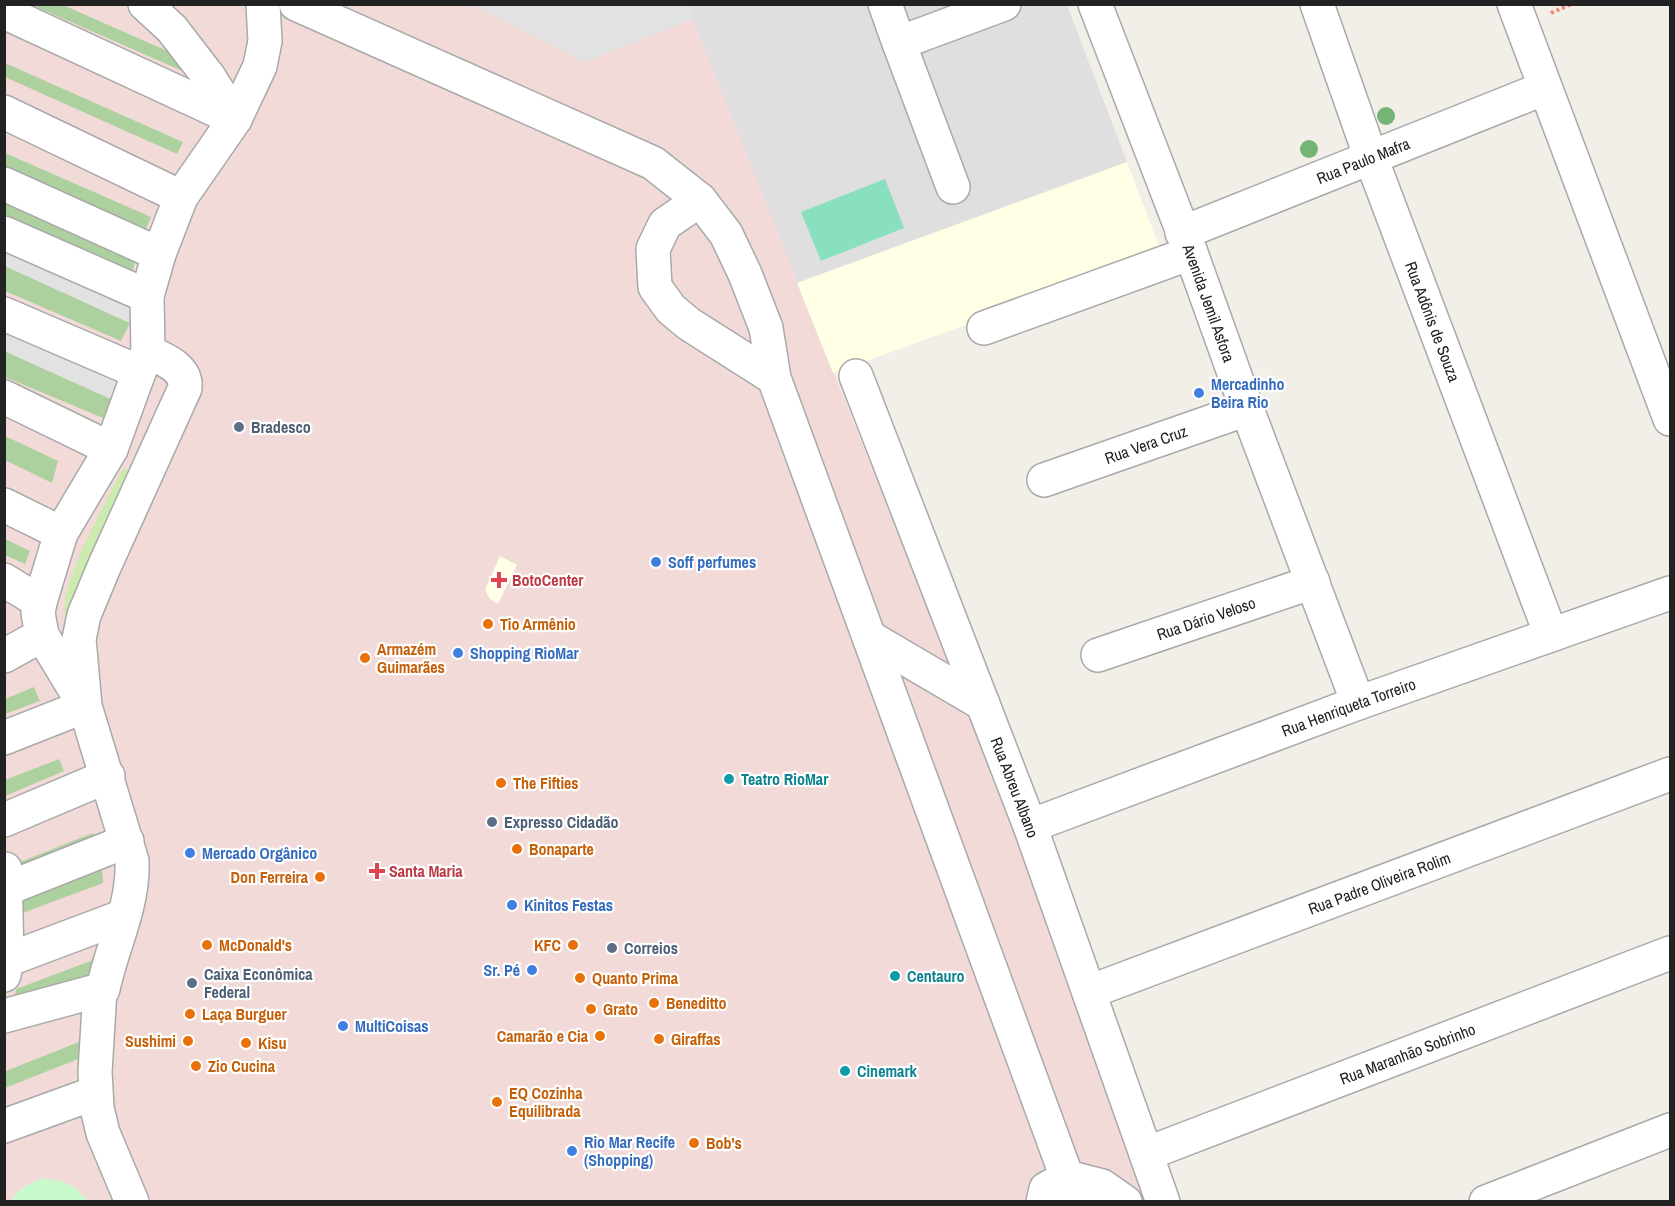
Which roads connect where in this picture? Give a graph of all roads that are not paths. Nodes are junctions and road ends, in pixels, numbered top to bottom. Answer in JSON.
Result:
{"nodes":[{"id":1,"x":145,"y":4,"type":"edge"},
{"id":2,"x":263,"y":4,"type":"edge"},
{"id":3,"x":296,"y":4,"type":"edge"},
{"id":4,"x":885,"y":4,"type":"edge"},
{"id":5,"x":1004,"y":4,"type":"edge"},
{"id":6,"x":1095,"y":4,"type":"edge"},
{"id":7,"x":1317,"y":4,"type":"edge"},
{"id":8,"x":1514,"y":4,"type":"edge"},
{"id":9,"x":4,"y":12,"type":"edge"},
{"id":10,"x":899,"y":43,"type":"junction"},
{"id":11,"x":1545,"y":88,"type":"junction"},
{"id":12,"x":4,"y":112,"type":"edge"},
{"id":13,"x":235,"y":119,"type":"junction"},
{"id":14,"x":1371,"y":158,"type":"junction"},
{"id":15,"x":4,"y":184,"type":"edge"},
{"id":16,"x":952,"y":187,"type":"dead end"},
{"id":17,"x":181,"y":197,"type":"junction"},
{"id":18,"x":700,"y":200,"type":"junction"},
{"id":19,"x":4,"y":233,"type":"edge"},
{"id":20,"x":1187,"y":243,"type":"junction"},
{"id":21,"x":159,"y":254,"type":"junction"},
{"id":22,"x":147,"y":296,"type":"junction"},
{"id":23,"x":4,"y":314,"type":"edge"},
{"id":24,"x":984,"y":328,"type":"dead end"},
{"id":25,"x":143,"y":362,"type":"junction"},
{"id":26,"x":856,"y":376,"type":"dead end"},
{"id":27,"x":774,"y":378,"type":"junction"},
{"id":28,"x":4,"y":397,"type":"edge"},
{"id":29,"x":1247,"y":409,"type":"junction"},
{"id":30,"x":1671,"y":419,"type":"edge"},
{"id":31,"x":111,"y":448,"type":"junction"},
{"id":32,"x":1044,"y":480,"type":"dead end"},
{"id":33,"x":4,"y":505,"type":"edge"},
{"id":34,"x":61,"y":533,"type":"junction"},
{"id":35,"x":4,"y":580,"type":"edge"},
{"id":36,"x":1313,"y":582,"type":"junction"},
{"id":37,"x":1671,"y":593,"type":"edge"},
{"id":38,"x":40,"y":602,"type":"junction"},
{"id":39,"x":42,"y":635,"type":"junction"},
{"id":40,"x":1551,"y":635,"type":"junction"},
{"id":41,"x":869,"y":637,"type":"junction"},
{"id":42,"x":1098,"y":655,"type":"dead end"},
{"id":43,"x":4,"y":656,"type":"edge"},
{"id":44,"x":1358,"y":703,"type":"junction"},
{"id":45,"x":983,"y":704,"type":"junction"},
{"id":46,"x":85,"y":706,"type":"junction"},
{"id":47,"x":4,"y":738,"type":"edge"},
{"id":48,"x":1671,"y":774,"type":"edge"},
{"id":49,"x":108,"y":776,"type":"junction"},
{"id":50,"x":4,"y":820,"type":"edge"},
{"id":51,"x":1030,"y":826,"type":"junction"},
{"id":52,"x":127,"y":841,"type":"junction"},
{"id":53,"x":5,"y":878,"type":"edge"},
{"id":54,"x":124,"y":916,"type":"junction"},
{"id":55,"x":1671,"y":953,"type":"edge"},
{"id":56,"x":6,"y":968,"type":"edge"},
{"id":57,"x":100,"y":990,"type":"junction"},
{"id":58,"x":1089,"y":992,"type":"junction"},
{"id":59,"x":4,"y":1016,"type":"edge"},
{"id":60,"x":95,"y":1093,"type":"junction"},
{"id":61,"x":4,"y":1126,"type":"edge"},
{"id":62,"x":1671,"y":1130,"type":"edge"},
{"id":63,"x":1146,"y":1154,"type":"junction"},
{"id":64,"x":1071,"y":1189,"type":"edge"},
{"id":65,"x":132,"y":1202,"type":"edge"},
{"id":66,"x":1043,"y":1202,"type":"edge"},
{"id":67,"x":1125,"y":1202,"type":"edge"},
{"id":68,"x":1163,"y":1202,"type":"edge"},
{"id":69,"x":1486,"y":1202,"type":"edge"}],
"edges":[{"from":1,"to":13,"type":"street"},
{"from":2,"to":13,"type":"street"},
{"from":3,"to":18,"type":"street"},
{"from":4,"to":10,"type":"street"},
{"from":5,"to":10,"type":"street"},
{"from":6,"to":20,"type":"street","name":"Avenida Jemil Asfora"},
{"from":7,"to":14,"type":"street","name":"Rua Adônis de Souza"},
{"from":8,"to":11,"type":"street"},
{"from":9,"to":13,"type":"street"},
{"from":10,"to":16,"type":"street"},
{"from":11,"to":14,"type":"street","name":"Rua Paulo Mafra"},
{"from":11,"to":30,"type":"street"},
{"from":12,"to":17,"type":"street"},
{"from":13,"to":17,"type":"street"},
{"from":14,"to":20,"type":"street","name":"Rua Paulo Mafra"},
{"from":14,"to":40,"type":"street","name":"Rua Adônis de Souza"},
{"from":15,"to":21,"type":"street"},
{"from":17,"to":21,"type":"street"},
{"from":18,"to":27,"type":"street"},
{"from":18,"to":27,"type":"street"},
{"from":19,"to":22,"type":"street"},
{"from":20,"to":24,"type":"street","name":"Rua Paulo Mafra"},
{"from":20,"to":29,"type":"street","name":"Avenida Jemil Asfora"},
{"from":21,"to":22,"type":"street"},
{"from":22,"to":25,"type":"street"},
{"from":23,"to":25,"type":"street"},
{"from":25,"to":31,"type":"street"},
{"from":25,"to":46,"type":"street"},
{"from":26,"to":45,"type":"street","name":"Rua Abreu Albano"},
{"from":27,"to":41,"type":"street"},
{"from":28,"to":31,"type":"street"},
{"from":29,"to":32,"type":"street","name":"Rua Vera Cruz"},
{"from":29,"to":36,"type":"street","name":"Avenida Jemil Asfora"},
{"from":31,"to":34,"type":"street"},
{"from":33,"to":34,"type":"street"},
{"from":34,"to":38,"type":"street"},
{"from":35,"to":38,"type":"street"},
{"from":36,"to":42,"type":"street","name":"Rua Dário Veloso"},
{"from":36,"to":44,"type":"street","name":"Avenida Jemil Asfora"},
{"from":37,"to":40,"type":"street","name":"Rua Henriqueta Torreiro"},
{"from":38,"to":39,"type":"street"},
{"from":39,"to":43,"type":"street"},
{"from":39,"to":46,"type":"street"},
{"from":40,"to":44,"type":"street","name":"Rua Henriqueta Torreiro"},
{"from":41,"to":45,"type":"street"},
{"from":41,"to":64,"type":"street"},
{"from":44,"to":51,"type":"street","name":"Rua Henriqueta Torreiro"},
{"from":45,"to":51,"type":"street","name":"Rua Abreu Albano"},
{"from":46,"to":47,"type":"street"},
{"from":46,"to":49,"type":"street"},
{"from":48,"to":58,"type":"street","name":"Rua Padre Oliveira Rolim"},
{"from":49,"to":50,"type":"street"},
{"from":49,"to":52,"type":"street"},
{"from":51,"to":58,"type":"street","name":"Rua Abreu Albano"},
{"from":52,"to":53,"type":"street"},
{"from":52,"to":54,"type":"street"},
{"from":53,"to":56,"type":"street"},
{"from":54,"to":56,"type":"street"},
{"from":54,"to":57,"type":"street"},
{"from":55,"to":63,"type":"street","name":"Rua Maranhão Sobrinho"},
{"from":57,"to":59,"type":"street"},
{"from":57,"to":60,"type":"street"},
{"from":58,"to":63,"type":"street","name":"Rua Abreu Albano"},
{"from":60,"to":61,"type":"street"},
{"from":60,"to":65,"type":"street"},
{"from":62,"to":69,"type":"street"},
{"from":63,"to":68,"type":"street","name":"Rua Abreu Albano"},
{"from":64,"to":66,"type":"street"},
{"from":64,"to":67,"type":"street"}]}
